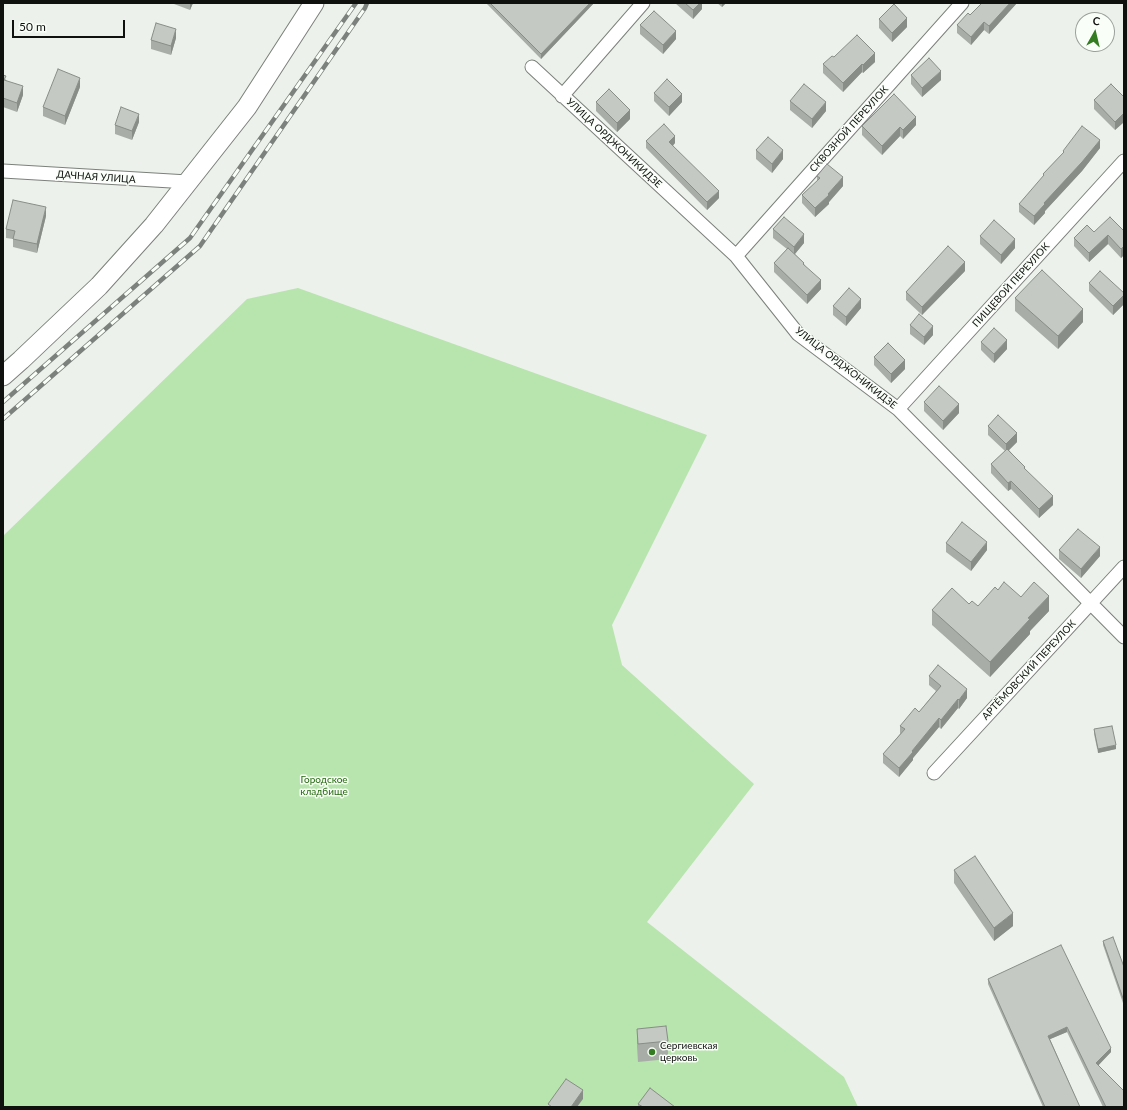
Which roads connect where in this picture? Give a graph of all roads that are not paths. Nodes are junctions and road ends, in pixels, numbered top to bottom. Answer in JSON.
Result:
{"nodes":[{"id":1,"x":314,"y":3,"type":"edge"},
{"id":2,"x":643,"y":3,"type":"edge"},
{"id":3,"x":962,"y":3,"type":"edge"},
{"id":4,"x":532,"y":67,"type":"dead end"},
{"id":5,"x":562,"y":96,"type":"junction"},
{"id":6,"x":1124,"y":161,"type":"edge"},
{"id":7,"x":3,"y":171,"type":"edge"},
{"id":8,"x":188,"y":182,"type":"junction"},
{"id":9,"x":736,"y":256,"type":"junction"},
{"id":10,"x":3,"y":376,"type":"edge"},
{"id":11,"x":898,"y":409,"type":"junction"},
{"id":12,"x":1124,"y":567,"type":"edge"},
{"id":13,"x":1090,"y":603,"type":"junction"},
{"id":14,"x":1124,"y":637,"type":"edge"},
{"id":15,"x":934,"y":773,"type":"dead end"}],
"edges":[{"from":1,"to":8,"type":"street"},
{"from":2,"to":5,"type":"street"},
{"from":3,"to":9,"type":"street","name":"СКВОЗНОЙ ПЕРЕУЛОК"},
{"from":4,"to":5,"type":"street","name":"УЛИЦА ОРДЖОНИКИДЗЕ"},
{"from":5,"to":9,"type":"street","name":"УЛИЦА ОРДЖОНИКИДЗЕ"},
{"from":6,"to":11,"type":"street","name":"ПИЩЕВОЙ ПЕРЕУЛОК"},
{"from":7,"to":8,"type":"street","name":"ДАЧНАЯ УЛИЦА"},
{"from":8,"to":10,"type":"street"},
{"from":9,"to":11,"type":"street","name":"УЛИЦА ОРДЖОНИКИДЗЕ"},
{"from":11,"to":13,"type":"street","name":"УЛИЦА ОРДЖОНИКИДЗЕ"},
{"from":12,"to":13,"type":"street","name":"АРТЁМОВСКИЙ ПЕРЕУЛОК"},
{"from":13,"to":14,"type":"street","name":"УЛИЦА ОРДЖОНИКИДЗЕ"},
{"from":13,"to":15,"type":"street","name":"АРТЁМОВСКИЙ ПЕРЕУЛОК"}]}
